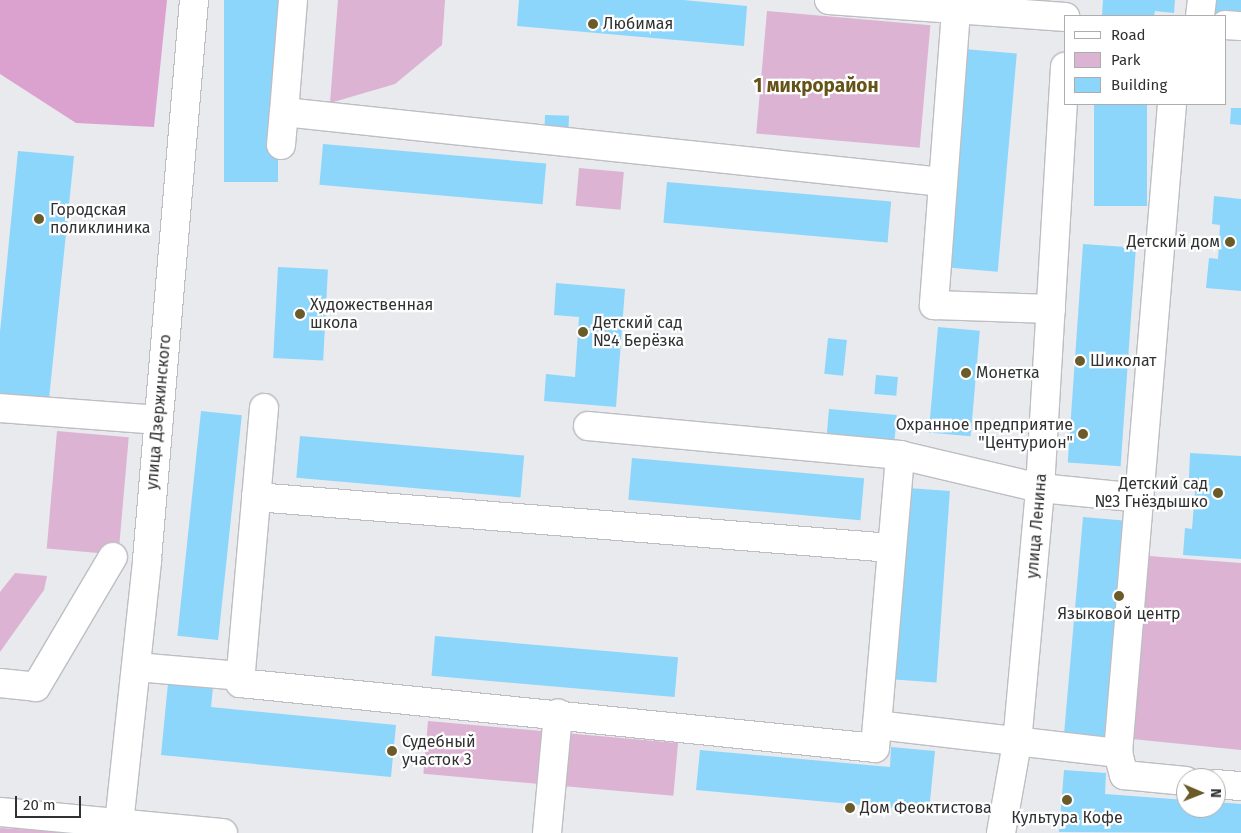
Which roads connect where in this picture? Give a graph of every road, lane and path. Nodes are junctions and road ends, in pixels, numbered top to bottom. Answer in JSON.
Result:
{"nodes":[{"id":1,"x":194,"y":0,"type":"edge"},
{"id":2,"x":293,"y":0,"type":"edge"},
{"id":3,"x":829,"y":0,"type":"edge"},
{"id":4,"x":1069,"y":0,"type":"edge"},
{"id":5,"x":1202,"y":0,"type":"edge"},
{"id":6,"x":956,"y":11,"type":"junction"},
{"id":7,"x":1066,"y":15,"type":"edge"},
{"id":8,"x":1200,"y":15,"type":"edge"},
{"id":9,"x":1064,"y":17,"type":"edge"},
{"id":10,"x":1226,"y":25,"type":"edge"},
{"id":11,"x":1241,"y":26,"type":"edge"},
{"id":12,"x":1064,"y":85,"type":"edge"},
{"id":13,"x":1172,"y":105,"type":"edge"},
{"id":14,"x":284,"y":112,"type":"junction"},
{"id":15,"x":281,"y":145,"type":"dead end"},
{"id":16,"x":942,"y":182,"type":"junction"},
{"id":17,"x":1051,"y":309,"type":"junction"},
{"id":18,"x":0,"y":408,"type":"edge"},
{"id":19,"x":264,"y":408,"type":"dead end"},
{"id":20,"x":159,"y":420,"type":"junction"},
{"id":21,"x":588,"y":426,"type":"dead end"},
{"id":22,"x":900,"y":455,"type":"junction"},
{"id":23,"x":1040,"y":488,"type":"junction"},
{"id":24,"x":256,"y":497,"type":"junction"},
{"id":25,"x":1140,"y":498,"type":"junction"},
{"id":26,"x":890,"y":548,"type":"junction"},
{"id":27,"x":113,"y":557,"type":"dead end"},
{"id":28,"x":136,"y":667,"type":"junction"},
{"id":29,"x":240,"y":676,"type":"junction"},
{"id":30,"x":0,"y":683,"type":"edge"},
{"id":31,"x":558,"y":714,"type":"junction"},
{"id":32,"x":877,"y":725,"type":"junction"},
{"id":33,"x":1017,"y":743,"type":"junction"},
{"id":34,"x":1118,"y":753,"type":"junction"},
{"id":35,"x":1176,"y":780,"type":"edge"},
{"id":36,"x":1226,"y":785,"type":"edge"},
{"id":37,"x":1241,"y":786,"type":"edge"},
{"id":38,"x":0,"y":812,"type":"edge"},
{"id":39,"x":119,"y":828,"type":"edge"},
{"id":40,"x":223,"y":833,"type":"edge"},
{"id":41,"x":547,"y":833,"type":"edge"},
{"id":42,"x":1001,"y":833,"type":"edge"}],
"edges":[{"from":1,"to":20,"type":"street","name":"улица Дзержинского"},
{"from":2,"to":14,"type":"street"},
{"from":3,"to":6,"type":"street"},
{"from":4,"to":7,"type":"street"},
{"from":5,"to":8,"type":"street"},
{"from":6,"to":9,"type":"street"},
{"from":6,"to":16,"type":"street"},
{"from":10,"to":11,"type":"street"},
{"from":12,"to":17,"type":"street","name":"улица Ленина"},
{"from":13,"to":25,"type":"street"},
{"from":14,"to":15,"type":"street"},
{"from":14,"to":16,"type":"street"},
{"from":16,"to":17,"type":"street"},
{"from":17,"to":23,"type":"street","name":"улица Ленина"},
{"from":18,"to":20,"type":"street"},
{"from":19,"to":24,"type":"street"},
{"from":20,"to":28,"type":"street","name":"улица Дзержинского"},
{"from":21,"to":22,"type":"street"},
{"from":22,"to":23,"type":"street"},
{"from":22,"to":26,"type":"street"},
{"from":23,"to":25,"type":"street"},
{"from":23,"to":33,"type":"street","name":"улица Ленина"},
{"from":24,"to":26,"type":"street"},
{"from":24,"to":29,"type":"street"},
{"from":25,"to":34,"type":"street"},
{"from":26,"to":32,"type":"street"},
{"from":27,"to":30,"type":"street"},
{"from":28,"to":29,"type":"street"},
{"from":28,"to":39,"type":"street","name":"улица Дзержинского"},
{"from":29,"to":31,"type":"street"},
{"from":31,"to":32,"type":"street"},
{"from":31,"to":41,"type":"street"},
{"from":32,"to":33,"type":"street"},
{"from":33,"to":34,"type":"street"},
{"from":33,"to":42,"type":"street","name":"улица Ленина"},
{"from":34,"to":35,"type":"street"},
{"from":36,"to":37,"type":"street"},
{"from":38,"to":39,"type":"street"},
{"from":39,"to":40,"type":"street"}]}
